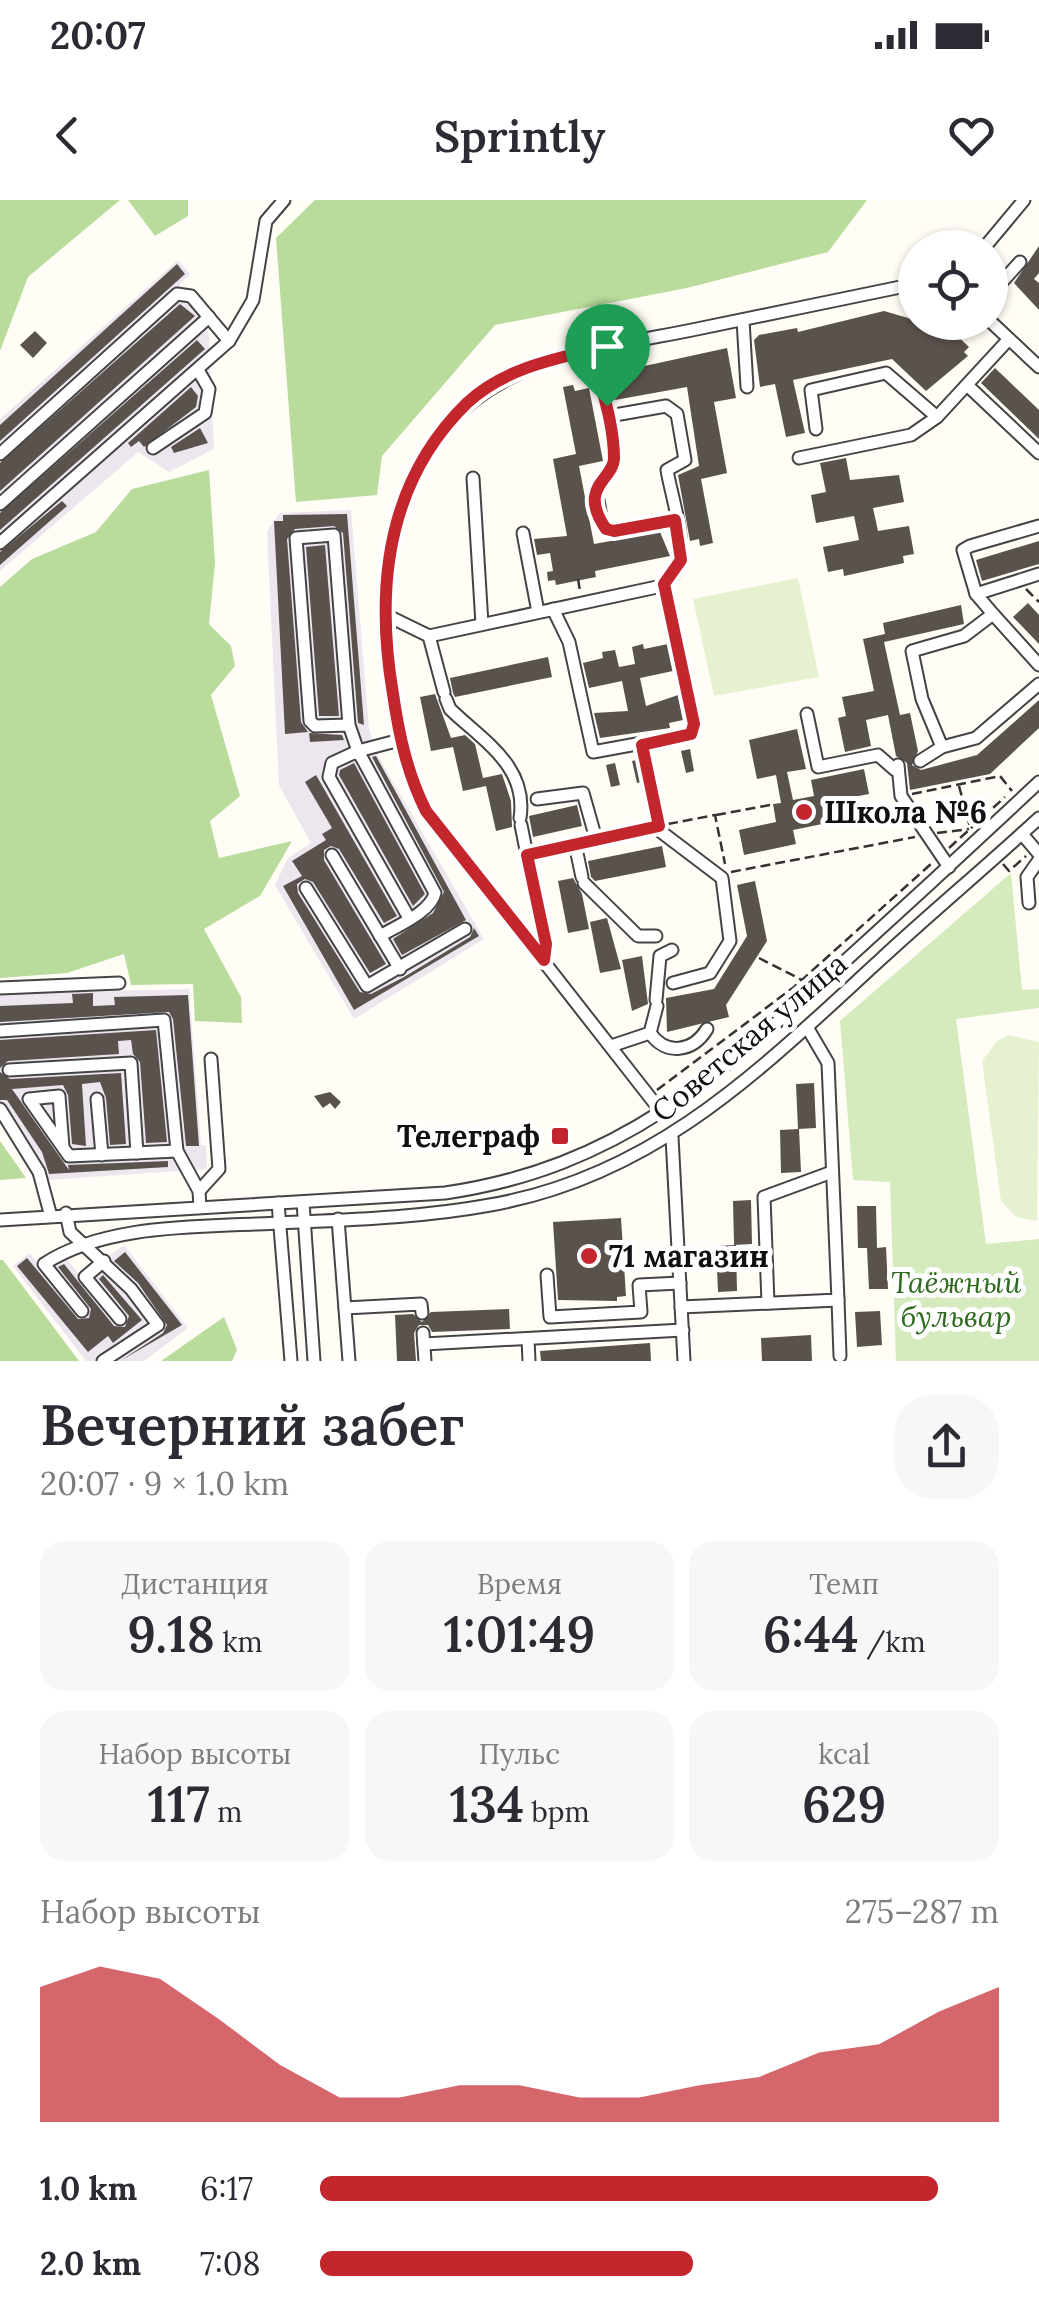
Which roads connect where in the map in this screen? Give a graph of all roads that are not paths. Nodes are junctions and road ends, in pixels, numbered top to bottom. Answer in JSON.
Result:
{"nodes":[{"id":1,"x":284,"y":200,"type":"edge"},
{"id":2,"x":1024,"y":200,"type":"edge"},
{"id":3,"x":999,"y":230,"type":"edge"},
{"id":4,"x":1020,"y":262,"type":"dead end"},
{"id":5,"x":1008,"y":275,"type":"edge"},
{"id":6,"x":898,"y":288,"type":"edge"},
{"id":7,"x":209,"y":317,"type":"junction"},
{"id":8,"x":742,"y":320,"type":"junction"},
{"id":9,"x":1008,"y":338,"type":"edge"},
{"id":10,"x":1006,"y":340,"type":"edge"},
{"id":11,"x":229,"y":341,"type":"junction"},
{"id":12,"x":592,"y":350,"type":"junction"},
{"id":13,"x":1039,"y":367,"type":"edge"},
{"id":14,"x":198,"y":370,"type":"junction"},
{"id":15,"x":967,"y":384,"type":"junction"},
{"id":16,"x":747,"y":387,"type":"dead end"},
{"id":17,"x":609,"y":416,"type":"junction"},
{"id":18,"x":937,"y":416,"type":"junction"},
{"id":19,"x":816,"y":429,"type":"dead end"},
{"id":20,"x":153,"y":448,"type":"dead end"},
{"id":21,"x":1039,"y":453,"type":"edge"},
{"id":22,"x":0,"y":454,"type":"edge"},
{"id":23,"x":799,"y":458,"type":"dead end"},
{"id":24,"x":473,"y":478,"type":"dead end"},
{"id":25,"x":0,"y":504,"type":"edge"},
{"id":26,"x":675,"y":520,"type":"junction"},
{"id":27,"x":1039,"y":526,"type":"edge"},
{"id":28,"x":523,"y":533,"type":"dead end"},
{"id":29,"x":0,"y":544,"type":"edge"},
{"id":30,"x":1039,"y":574,"type":"edge"},
{"id":31,"x":664,"y":584,"type":"junction"},
{"id":32,"x":976,"y":594,"type":"junction"},
{"id":33,"x":553,"y":609,"type":"junction"},
{"id":34,"x":538,"y":612,"type":"junction"},
{"id":35,"x":384,"y":614,"type":"junction"},
{"id":36,"x":993,"y":614,"type":"junction"},
{"id":37,"x":482,"y":624,"type":"junction"},
{"id":38,"x":429,"y":636,"type":"junction"},
{"id":39,"x":1039,"y":665,"type":"edge"},
{"id":40,"x":1039,"y":684,"type":"edge"},
{"id":41,"x":807,"y":714,"type":"dead end"},
{"id":42,"x":349,"y":725,"type":"junction"},
{"id":43,"x":400,"y":740,"type":"junction"},
{"id":44,"x":942,"y":747,"type":"junction"},
{"id":45,"x":358,"y":751,"type":"junction"},
{"id":46,"x":920,"y":761,"type":"dead end"},
{"id":47,"x":1039,"y":782,"type":"edge"},
{"id":48,"x":537,"y":799,"type":"dead end"},
{"id":49,"x":1039,"y":818,"type":"edge"},
{"id":50,"x":1022,"y":834,"type":"junction"},
{"id":51,"x":596,"y":839,"type":"junction"},
{"id":52,"x":575,"y":844,"type":"junction"},
{"id":53,"x":332,"y":855,"type":"dead end"},
{"id":54,"x":527,"y":855,"type":"junction"},
{"id":55,"x":1039,"y":857,"type":"edge"},
{"id":56,"x":944,"y":861,"type":"junction"},
{"id":57,"x":306,"y":888,"type":"dead end"},
{"id":58,"x":1029,"y":902,"type":"dead end"},
{"id":59,"x":409,"y":918,"type":"junction"},
{"id":60,"x":465,"y":929,"type":"dead end"},
{"id":61,"x":878,"y":931,"type":"junction"},
{"id":62,"x":380,"y":936,"type":"junction"},
{"id":63,"x":656,"y":936,"type":"dead end"},
{"id":64,"x":894,"y":947,"type":"junction"},
{"id":65,"x":672,"y":950,"type":"dead end"},
{"id":66,"x":544,"y":960,"type":"junction"},
{"id":67,"x":400,"y":969,"type":"junction"},
{"id":68,"x":118,"y":982,"type":"dead end"},
{"id":69,"x":674,"y":983,"type":"dead end"},
{"id":70,"x":0,"y":988,"type":"edge"},
{"id":71,"x":807,"y":1027,"type":"junction"},
{"id":72,"x":707,"y":1029,"type":"dead end"},
{"id":73,"x":0,"y":1031,"type":"edge"},
{"id":74,"x":650,"y":1033,"type":"junction"},
{"id":75,"x":611,"y":1046,"type":"junction"},
{"id":76,"x":211,"y":1059,"type":"dead end"},
{"id":77,"x":9,"y":1070,"type":"dead end"},
{"id":78,"x":96,"y":1099,"type":"dead end"},
{"id":79,"x":0,"y":1109,"type":"edge"},
{"id":80,"x":663,"y":1114,"type":"junction"},
{"id":81,"x":672,"y":1137,"type":"junction"},
{"id":82,"x":63,"y":1147,"type":"dead end"},
{"id":83,"x":177,"y":1151,"type":"junction"},
{"id":84,"x":136,"y":1154,"type":"junction"},
{"id":85,"x":102,"y":1155,"type":"junction"},
{"id":86,"x":832,"y":1172,"type":"junction"},
{"id":87,"x":199,"y":1191,"type":"junction"},
{"id":88,"x":303,"y":1202,"type":"junction"},
{"id":89,"x":278,"y":1203,"type":"junction"},
{"id":90,"x":200,"y":1207,"type":"junction"},
{"id":91,"x":66,"y":1212,"type":"junction"},
{"id":92,"x":50,"y":1213,"type":"junction"},
{"id":93,"x":338,"y":1219,"type":"junction"},
{"id":94,"x":0,"y":1220,"type":"edge"},
{"id":95,"x":304,"y":1222,"type":"junction"},
{"id":96,"x":280,"y":1223,"type":"junction"},
{"id":97,"x":90,"y":1247,"type":"junction"},
{"id":98,"x":104,"y":1261,"type":"junction"},
{"id":99,"x":547,"y":1275,"type":"dead end"},
{"id":100,"x":680,"y":1283,"type":"junction"},
{"id":101,"x":838,"y":1300,"type":"junction"},
{"id":102,"x":768,"y":1303,"type":"junction"},
{"id":103,"x":345,"y":1308,"type":"junction"},
{"id":104,"x":681,"y":1308,"type":"junction"},
{"id":105,"x":82,"y":1310,"type":"dead end"},
{"id":106,"x":422,"y":1313,"type":"dead end"},
{"id":107,"x":120,"y":1318,"type":"dead end"},
{"id":108,"x":683,"y":1330,"type":"junction"},
{"id":109,"x":528,"y":1339,"type":"junction"},
{"id":110,"x":840,"y":1356,"type":"dead end"},
{"id":111,"x":102,"y":1361,"type":"edge"},
{"id":112,"x":291,"y":1361,"type":"edge"},
{"id":113,"x":314,"y":1361,"type":"edge"},
{"id":114,"x":349,"y":1361,"type":"edge"},
{"id":115,"x":425,"y":1361,"type":"edge"},
{"id":116,"x":530,"y":1361,"type":"edge"},
{"id":117,"x":684,"y":1361,"type":"edge"}],
"edges":[{"from":1,"to":11,"type":"street"},
{"from":2,"to":3,"type":"street"},
{"from":4,"to":5,"type":"street"},
{"from":6,"to":8,"type":"street"},
{"from":7,"to":11,"type":"street"},
{"from":7,"to":22,"type":"street"},
{"from":7,"to":25,"type":"street"},
{"from":8,"to":12,"type":"street"},
{"from":8,"to":16,"type":"street"},
{"from":9,"to":13,"type":"street"},
{"from":10,"to":15,"type":"street"},
{"from":11,"to":14,"type":"street"},
{"from":12,"to":17,"type":"street"},
{"from":12,"to":35,"type":"street"},
{"from":14,"to":20,"type":"street"},
{"from":14,"to":29,"type":"street"},
{"from":15,"to":18,"type":"street"},
{"from":15,"to":21,"type":"street"},
{"from":17,"to":26,"type":"street"},
{"from":17,"to":26,"type":"street"},
{"from":18,"to":19,"type":"street"},
{"from":18,"to":23,"type":"street"},
{"from":24,"to":37,"type":"street"},
{"from":26,"to":31,"type":"street"},
{"from":27,"to":32,"type":"street"},
{"from":28,"to":34,"type":"street"},
{"from":30,"to":32,"type":"street"},
{"from":31,"to":33,"type":"street"},
{"from":31,"to":33,"type":"street"},
{"from":32,"to":36,"type":"street"},
{"from":33,"to":34,"type":"street"},
{"from":34,"to":37,"type":"street"},
{"from":35,"to":38,"type":"street"},
{"from":35,"to":43,"type":"street"},
{"from":36,"to":39,"type":"street"},
{"from":36,"to":44,"type":"street"},
{"from":37,"to":38,"type":"street"},
{"from":38,"to":54,"type":"street"},
{"from":40,"to":44,"type":"street"},
{"from":41,"to":56,"type":"street"},
{"from":42,"to":42,"type":"street"},
{"from":42,"to":45,"type":"street"},
{"from":43,"to":45,"type":"street"},
{"from":43,"to":66,"type":"street"},
{"from":44,"to":46,"type":"street"},
{"from":45,"to":59,"type":"street"},
{"from":45,"to":59,"type":"street"},
{"from":47,"to":56,"type":"street","name":"Советская улица"},
{"from":48,"to":51,"type":"street"},
{"from":49,"to":50,"type":"street","name":"Советская улица"},
{"from":50,"to":55,"type":"street"},
{"from":50,"to":64,"type":"street","name":"Советская улица"},
{"from":51,"to":52,"type":"street"},
{"from":51,"to":69,"type":"street"},
{"from":52,"to":54,"type":"street"},
{"from":52,"to":63,"type":"street"},
{"from":53,"to":62,"type":"street"},
{"from":54,"to":66,"type":"street"},
{"from":55,"to":58,"type":"street"},
{"from":56,"to":61,"type":"street","name":"Советская улица"},
{"from":57,"to":67,"type":"street"},
{"from":59,"to":62,"type":"street"},
{"from":60,"to":67,"type":"street"},
{"from":61,"to":64,"type":"street"},
{"from":61,"to":80,"type":"street","name":"Советская улица"},
{"from":62,"to":67,"type":"street"},
{"from":64,"to":71,"type":"street","name":"Советская улица"},
{"from":65,"to":74,"type":"street"},
{"from":66,"to":75,"type":"street"},
{"from":68,"to":70,"type":"street"},
{"from":71,"to":81,"type":"street","name":"Советская улица"},
{"from":71,"to":86,"type":"street"},
{"from":72,"to":74,"type":"street"},
{"from":73,"to":83,"type":"street"},
{"from":74,"to":75,"type":"street"},
{"from":75,"to":80,"type":"street"},
{"from":76,"to":87,"type":"street"},
{"from":77,"to":84,"type":"street"},
{"from":78,"to":85,"type":"street"},
{"from":79,"to":92,"type":"street"},
{"from":80,"to":88,"type":"street","name":"Советская улица"},
{"from":81,"to":93,"type":"street","name":"Советская улица"},
{"from":81,"to":100,"type":"street"},
{"from":82,"to":85,"type":"street"},
{"from":83,"to":84,"type":"street"},
{"from":83,"to":87,"type":"street"},
{"from":84,"to":85,"type":"street"},
{"from":86,"to":101,"type":"street"},
{"from":86,"to":102,"type":"street"},
{"from":87,"to":90,"type":"street"},
{"from":88,"to":89,"type":"street","name":"Советская улица"},
{"from":88,"to":95,"type":"street"},
{"from":89,"to":90,"type":"street","name":"Советская улица"},
{"from":89,"to":96,"type":"street"},
{"from":90,"to":91,"type":"street","name":"Советская улица"},
{"from":91,"to":92,"type":"street","name":"Советская улица"},
{"from":91,"to":97,"type":"street"},
{"from":92,"to":94,"type":"street","name":"Советская улица"},
{"from":93,"to":95,"type":"street","name":"Советская улица"},
{"from":93,"to":103,"type":"street"},
{"from":95,"to":96,"type":"street","name":"Советская улица"},
{"from":95,"to":113,"type":"street"},
{"from":96,"to":97,"type":"street","name":"Советская улица"},
{"from":96,"to":112,"type":"street"},
{"from":97,"to":98,"type":"street"},
{"from":97,"to":105,"type":"street","name":"Советская улица"},
{"from":98,"to":107,"type":"street"},
{"from":98,"to":111,"type":"street"},
{"from":99,"to":100,"type":"street"},
{"from":100,"to":104,"type":"street"},
{"from":101,"to":102,"type":"street"},
{"from":101,"to":110,"type":"street"},
{"from":102,"to":104,"type":"street"},
{"from":103,"to":106,"type":"street"},
{"from":103,"to":114,"type":"street"},
{"from":104,"to":108,"type":"street"},
{"from":108,"to":109,"type":"street"},
{"from":108,"to":117,"type":"street"},
{"from":109,"to":115,"type":"street"},
{"from":109,"to":116,"type":"street"}]}
